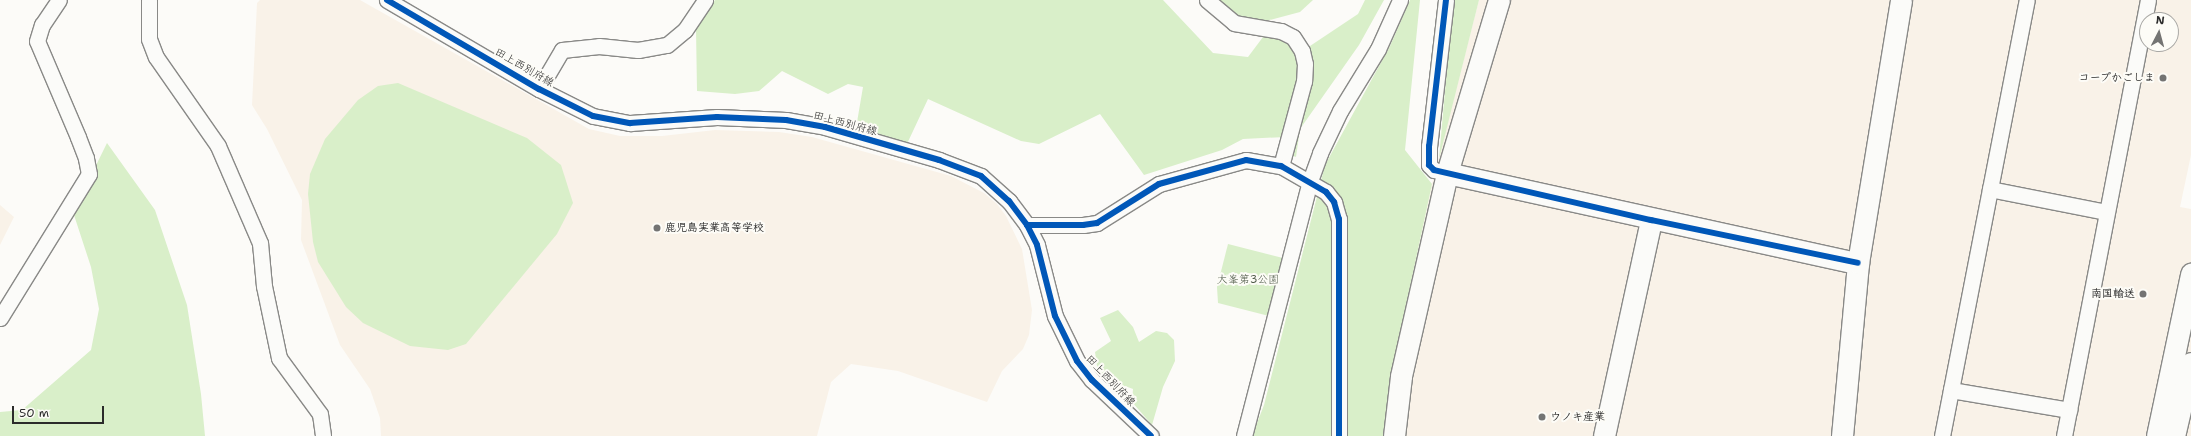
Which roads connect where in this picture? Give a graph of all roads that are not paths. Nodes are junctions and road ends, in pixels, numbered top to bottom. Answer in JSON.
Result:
{"nodes":[{"id":1,"x":59,"y":0,"type":"edge"},
{"id":2,"x":149,"y":0,"type":"edge"},
{"id":3,"x":388,"y":0,"type":"edge"},
{"id":4,"x":705,"y":0,"type":"edge"},
{"id":5,"x":1207,"y":0,"type":"edge"},
{"id":6,"x":1400,"y":0,"type":"edge"},
{"id":7,"x":1446,"y":0,"type":"edge"},
{"id":8,"x":1499,"y":0,"type":"edge"},
{"id":9,"x":1901,"y":0,"type":"edge"},
{"id":10,"x":2027,"y":0,"type":"edge"},
{"id":11,"x":2148,"y":0,"type":"edge"},
{"id":12,"x":539,"y":89,"type":"junction"},
{"id":13,"x":1281,"y":166,"type":"junction"},
{"id":14,"x":1447,"y":174,"type":"junction"},
{"id":15,"x":1310,"y":181,"type":"junction"},
{"id":16,"x":1990,"y":189,"type":"junction"},
{"id":17,"x":2106,"y":212,"type":"junction"},
{"id":18,"x":1651,"y":220,"type":"junction"},
{"id":19,"x":1027,"y":224,"type":"junction"},
{"id":20,"x":1858,"y":263,"type":"junction"},
{"id":21,"x":2191,"y":274,"type":"edge"},
{"id":22,"x":0,"y":318,"type":"edge"},
{"id":23,"x":2191,"y":363,"type":"edge"},
{"id":24,"x":1951,"y":390,"type":"junction"},
{"id":25,"x":2069,"y":410,"type":"junction"},
{"id":26,"x":323,"y":436,"type":"edge"},
{"id":27,"x":1151,"y":436,"type":"edge"},
{"id":28,"x":1244,"y":436,"type":"edge"},
{"id":29,"x":1339,"y":436,"type":"edge"},
{"id":30,"x":1394,"y":436,"type":"edge"},
{"id":31,"x":1604,"y":436,"type":"edge"},
{"id":32,"x":1842,"y":436,"type":"edge"},
{"id":33,"x":1942,"y":436,"type":"edge"},
{"id":34,"x":2064,"y":436,"type":"edge"},
{"id":35,"x":2157,"y":436,"type":"edge"},
{"id":36,"x":2174,"y":436,"type":"edge"}],
"edges":[{"from":1,"to":22,"type":"street"},
{"from":2,"to":26,"type":"street"},
{"from":3,"to":12,"type":"street","name":"田上西別府線"},
{"from":4,"to":12,"type":"street"},
{"from":5,"to":13,"type":"street"},
{"from":6,"to":15,"type":"street"},
{"from":7,"to":14,"type":"street"},
{"from":8,"to":14,"type":"street"},
{"from":9,"to":20,"type":"street"},
{"from":10,"to":16,"type":"street"},
{"from":11,"to":17,"type":"street"},
{"from":12,"to":19,"type":"street","name":"田上西別府線"},
{"from":13,"to":15,"type":"street"},
{"from":13,"to":19,"type":"street"},
{"from":14,"to":18,"type":"street"},
{"from":14,"to":30,"type":"street"},
{"from":15,"to":28,"type":"street"},
{"from":15,"to":29,"type":"street"},
{"from":16,"to":17,"type":"street"},
{"from":16,"to":24,"type":"street"},
{"from":17,"to":25,"type":"street"},
{"from":18,"to":20,"type":"street"},
{"from":18,"to":31,"type":"street"},
{"from":19,"to":27,"type":"street","name":"田上西別府線"},
{"from":20,"to":32,"type":"street"},
{"from":21,"to":35,"type":"street"},
{"from":23,"to":36,"type":"street"},
{"from":24,"to":25,"type":"street"},
{"from":24,"to":33,"type":"street"},
{"from":25,"to":34,"type":"street"}]}
